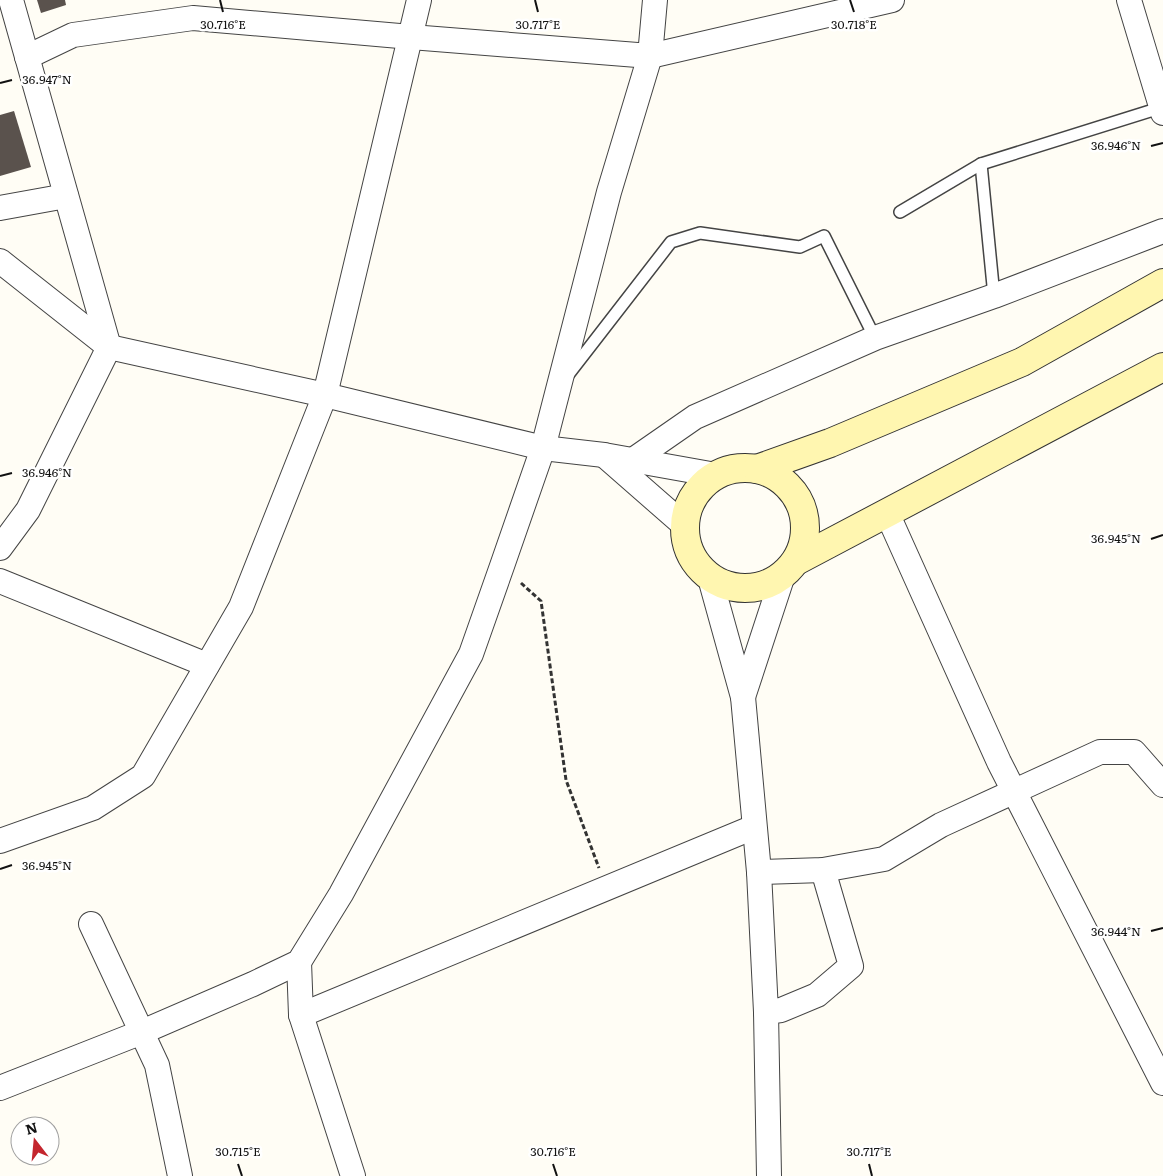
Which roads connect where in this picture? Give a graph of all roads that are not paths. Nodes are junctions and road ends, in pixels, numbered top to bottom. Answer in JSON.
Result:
{"nodes":[{"id":1,"x":11,"y":0,"type":"edge"},
{"id":2,"x":419,"y":0,"type":"edge"},
{"id":3,"x":655,"y":0,"type":"edge"},
{"id":4,"x":892,"y":0,"type":"edge"},
{"id":5,"x":1129,"y":0,"type":"edge"},
{"id":6,"x":411,"y":37,"type":"junction"},
{"id":7,"x":26,"y":56,"type":"junction"},
{"id":8,"x":650,"y":56,"type":"junction"},
{"id":9,"x":1162,"y":109,"type":"edge"},
{"id":10,"x":981,"y":164,"type":"junction"},
{"id":11,"x":66,"y":196,"type":"junction"},
{"id":12,"x":0,"y":208,"type":"edge"},
{"id":13,"x":900,"y":212,"type":"dead end"},
{"id":14,"x":1163,"y":231,"type":"edge"},
{"id":15,"x":0,"y":261,"type":"edge"},
{"id":16,"x":1163,"y":283,"type":"edge"},
{"id":17,"x":994,"y":296,"type":"junction"},
{"id":18,"x":875,"y":338,"type":"junction"},
{"id":19,"x":109,"y":348,"type":"junction"},
{"id":20,"x":1163,"y":368,"type":"edge"},
{"id":21,"x":560,"y":386,"type":"junction"},
{"id":22,"x":325,"y":395,"type":"junction"},
{"id":23,"x":543,"y":448,"type":"junction"},
{"id":24,"x":604,"y":454,"type":"junction"},
{"id":25,"x":633,"y":460,"type":"junction"},
{"id":26,"x":757,"y":469,"type":"junction"},
{"id":27,"x":716,"y":475,"type":"junction"},
{"id":28,"x":887,"y":513,"type":"junction"},
{"id":29,"x":684,"y":525,"type":"junction"},
{"id":30,"x":4,"y":535,"type":"edge"},
{"id":31,"x":789,"y":568,"type":"junction"},
{"id":32,"x":710,"y":578,"type":"junction"},
{"id":33,"x":0,"y":581,"type":"edge"},
{"id":34,"x":207,"y":665,"type":"junction"},
{"id":35,"x":742,"y":697,"type":"junction"},
{"id":36,"x":1163,"y":785,"type":"edge"},
{"id":37,"x":1015,"y":792,"type":"junction"},
{"id":38,"x":754,"y":827,"type":"junction"},
{"id":39,"x":0,"y":841,"type":"edge"},
{"id":40,"x":824,"y":870,"type":"junction"},
{"id":41,"x":759,"y":872,"type":"junction"},
{"id":42,"x":91,"y":924,"type":"dead end"},
{"id":43,"x":299,"y":962,"type":"junction"},
{"id":44,"x":766,"y":1012,"type":"junction"},
{"id":45,"x":301,"y":1015,"type":"junction"},
{"id":46,"x":142,"y":1032,"type":"junction"},
{"id":47,"x":1163,"y":1083,"type":"edge"},
{"id":48,"x":0,"y":1088,"type":"edge"},
{"id":49,"x":180,"y":1176,"type":"edge"},
{"id":50,"x":353,"y":1176,"type":"edge"},
{"id":51,"x":769,"y":1176,"type":"edge"}],
"edges":[{"from":1,"to":7,"type":"street"},
{"from":2,"to":6,"type":"street"},
{"from":3,"to":8,"type":"street"},
{"from":4,"to":8,"type":"street"},
{"from":5,"to":9,"type":"street"},
{"from":6,"to":7,"type":"street"},
{"from":6,"to":8,"type":"street"},
{"from":6,"to":22,"type":"street"},
{"from":7,"to":11,"type":"street"},
{"from":8,"to":21,"type":"street"},
{"from":9,"to":10,"type":"lane"},
{"from":10,"to":13,"type":"lane"},
{"from":10,"to":17,"type":"lane"},
{"from":11,"to":12,"type":"street"},
{"from":11,"to":19,"type":"street"},
{"from":14,"to":17,"type":"street"},
{"from":15,"to":19,"type":"street"},
{"from":16,"to":26,"type":"street"},
{"from":17,"to":18,"type":"street"},
{"from":18,"to":21,"type":"lane"},
{"from":18,"to":25,"type":"street"},
{"from":19,"to":22,"type":"street"},
{"from":19,"to":30,"type":"street"},
{"from":20,"to":28,"type":"street"},
{"from":21,"to":23,"type":"street"},
{"from":22,"to":23,"type":"street"},
{"from":22,"to":34,"type":"street"},
{"from":23,"to":24,"type":"street"},
{"from":23,"to":43,"type":"street"},
{"from":24,"to":25,"type":"street"},
{"from":24,"to":29,"type":"street"},
{"from":25,"to":27,"type":"street"},
{"from":26,"to":27,"type":"street"},
{"from":26,"to":31,"type":"street"},
{"from":27,"to":29,"type":"street"},
{"from":28,"to":31,"type":"street"},
{"from":28,"to":37,"type":"street"},
{"from":29,"to":32,"type":"street"},
{"from":31,"to":32,"type":"street"},
{"from":31,"to":35,"type":"street"},
{"from":32,"to":35,"type":"street"},
{"from":33,"to":34,"type":"street"},
{"from":34,"to":39,"type":"street"},
{"from":35,"to":38,"type":"street"},
{"from":36,"to":37,"type":"street"},
{"from":37,"to":40,"type":"street"},
{"from":37,"to":47,"type":"street"},
{"from":38,"to":41,"type":"street"},
{"from":38,"to":45,"type":"street"},
{"from":40,"to":41,"type":"street"},
{"from":40,"to":44,"type":"street"},
{"from":41,"to":44,"type":"street"},
{"from":42,"to":46,"type":"street"},
{"from":43,"to":45,"type":"street"},
{"from":43,"to":46,"type":"street"},
{"from":44,"to":51,"type":"street"},
{"from":45,"to":50,"type":"street"},
{"from":46,"to":48,"type":"street"},
{"from":46,"to":49,"type":"street"}]}
